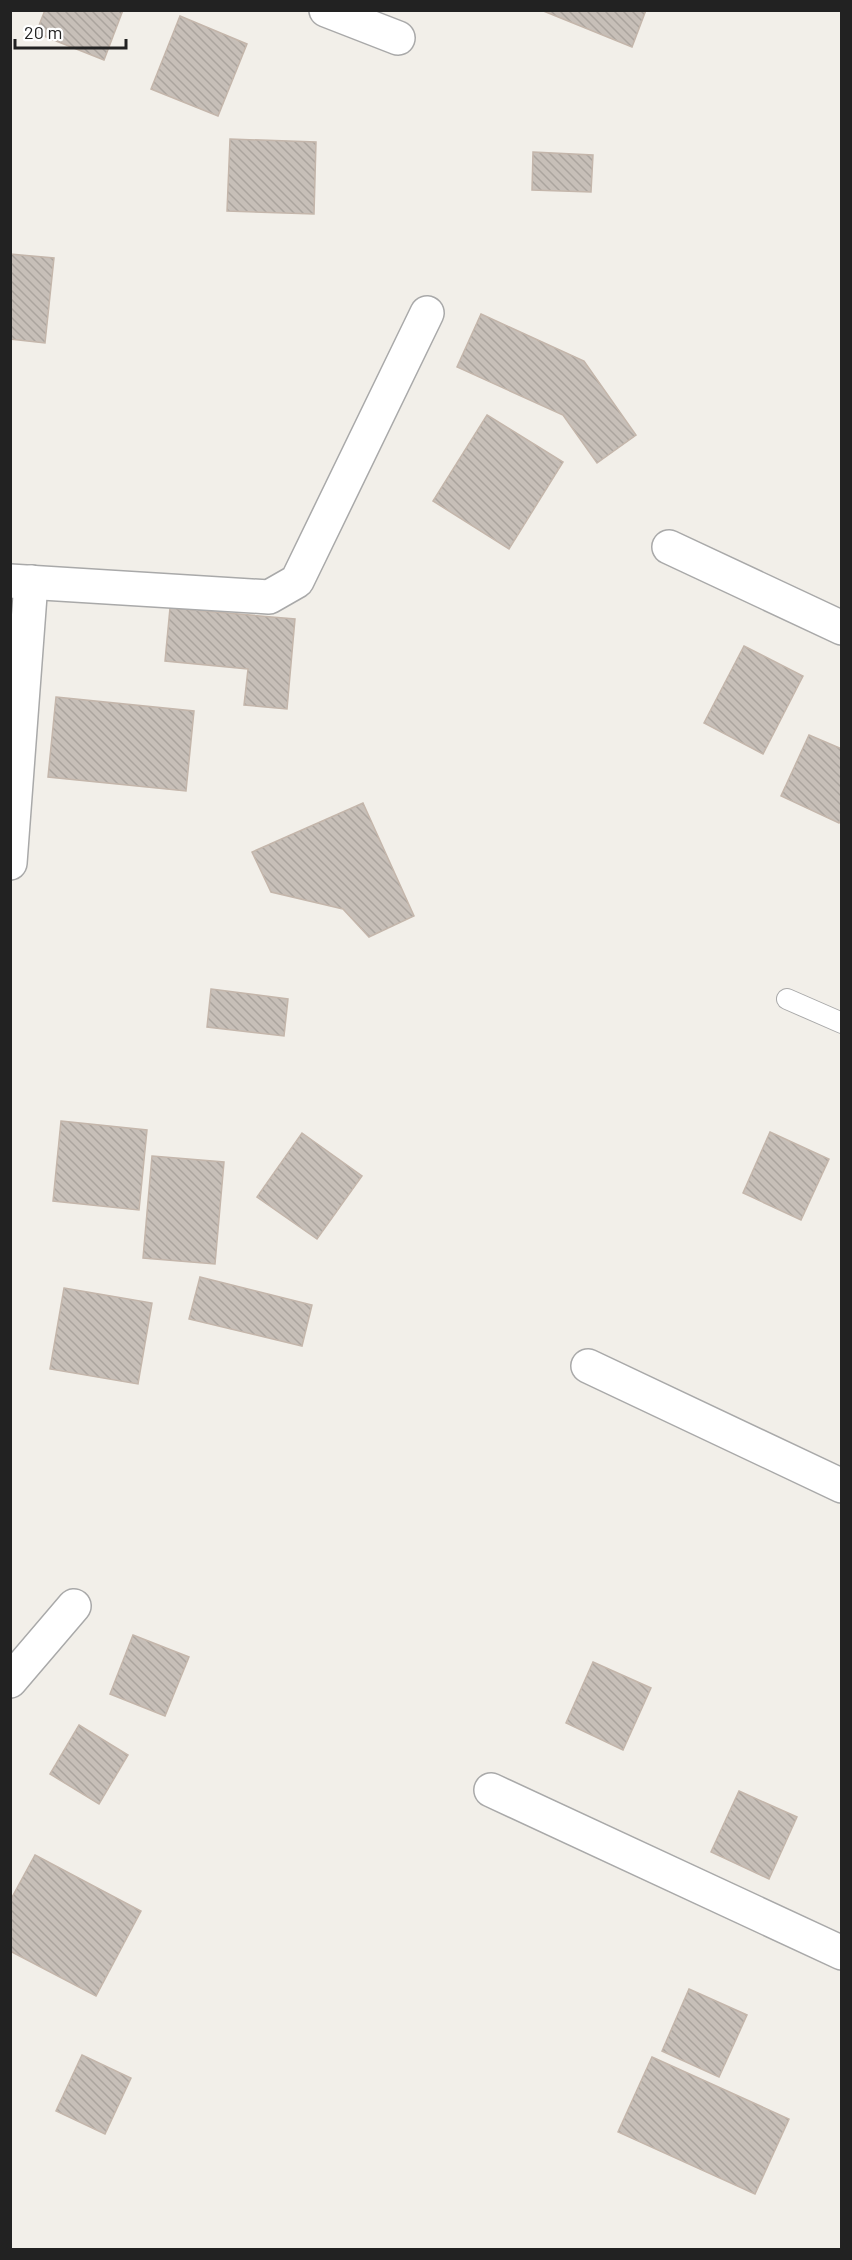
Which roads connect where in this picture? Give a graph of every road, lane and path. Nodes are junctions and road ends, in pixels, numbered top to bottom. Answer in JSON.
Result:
{"nodes":[{"id":1,"x":326,"y":10,"type":"edge"},
{"id":2,"x":398,"y":38,"type":"dead end"},
{"id":3,"x":427,"y":313,"type":"dead end"},
{"id":4,"x":669,"y":547,"type":"dead end"},
{"id":5,"x":21,"y":582,"type":"edge"},
{"id":6,"x":842,"y":628,"type":"edge"},
{"id":7,"x":10,"y":863,"type":"edge"},
{"id":8,"x":787,"y":999,"type":"dead end"},
{"id":9,"x":842,"y":1023,"type":"edge"},
{"id":10,"x":588,"y":1366,"type":"dead end"},
{"id":11,"x":842,"y":1486,"type":"edge"},
{"id":12,"x":74,"y":1606,"type":"dead end"},
{"id":13,"x":10,"y":1681,"type":"edge"},
{"id":14,"x":491,"y":1790,"type":"dead end"},
{"id":15,"x":842,"y":1953,"type":"edge"}],
"edges":[{"from":1,"to":2,"type":"street"},
{"from":3,"to":5,"type":"street"},
{"from":4,"to":6,"type":"street"},
{"from":5,"to":7,"type":"street"},
{"from":8,"to":9,"type":"lane"},
{"from":10,"to":11,"type":"street"},
{"from":12,"to":13,"type":"street"},
{"from":14,"to":15,"type":"street"}]}
